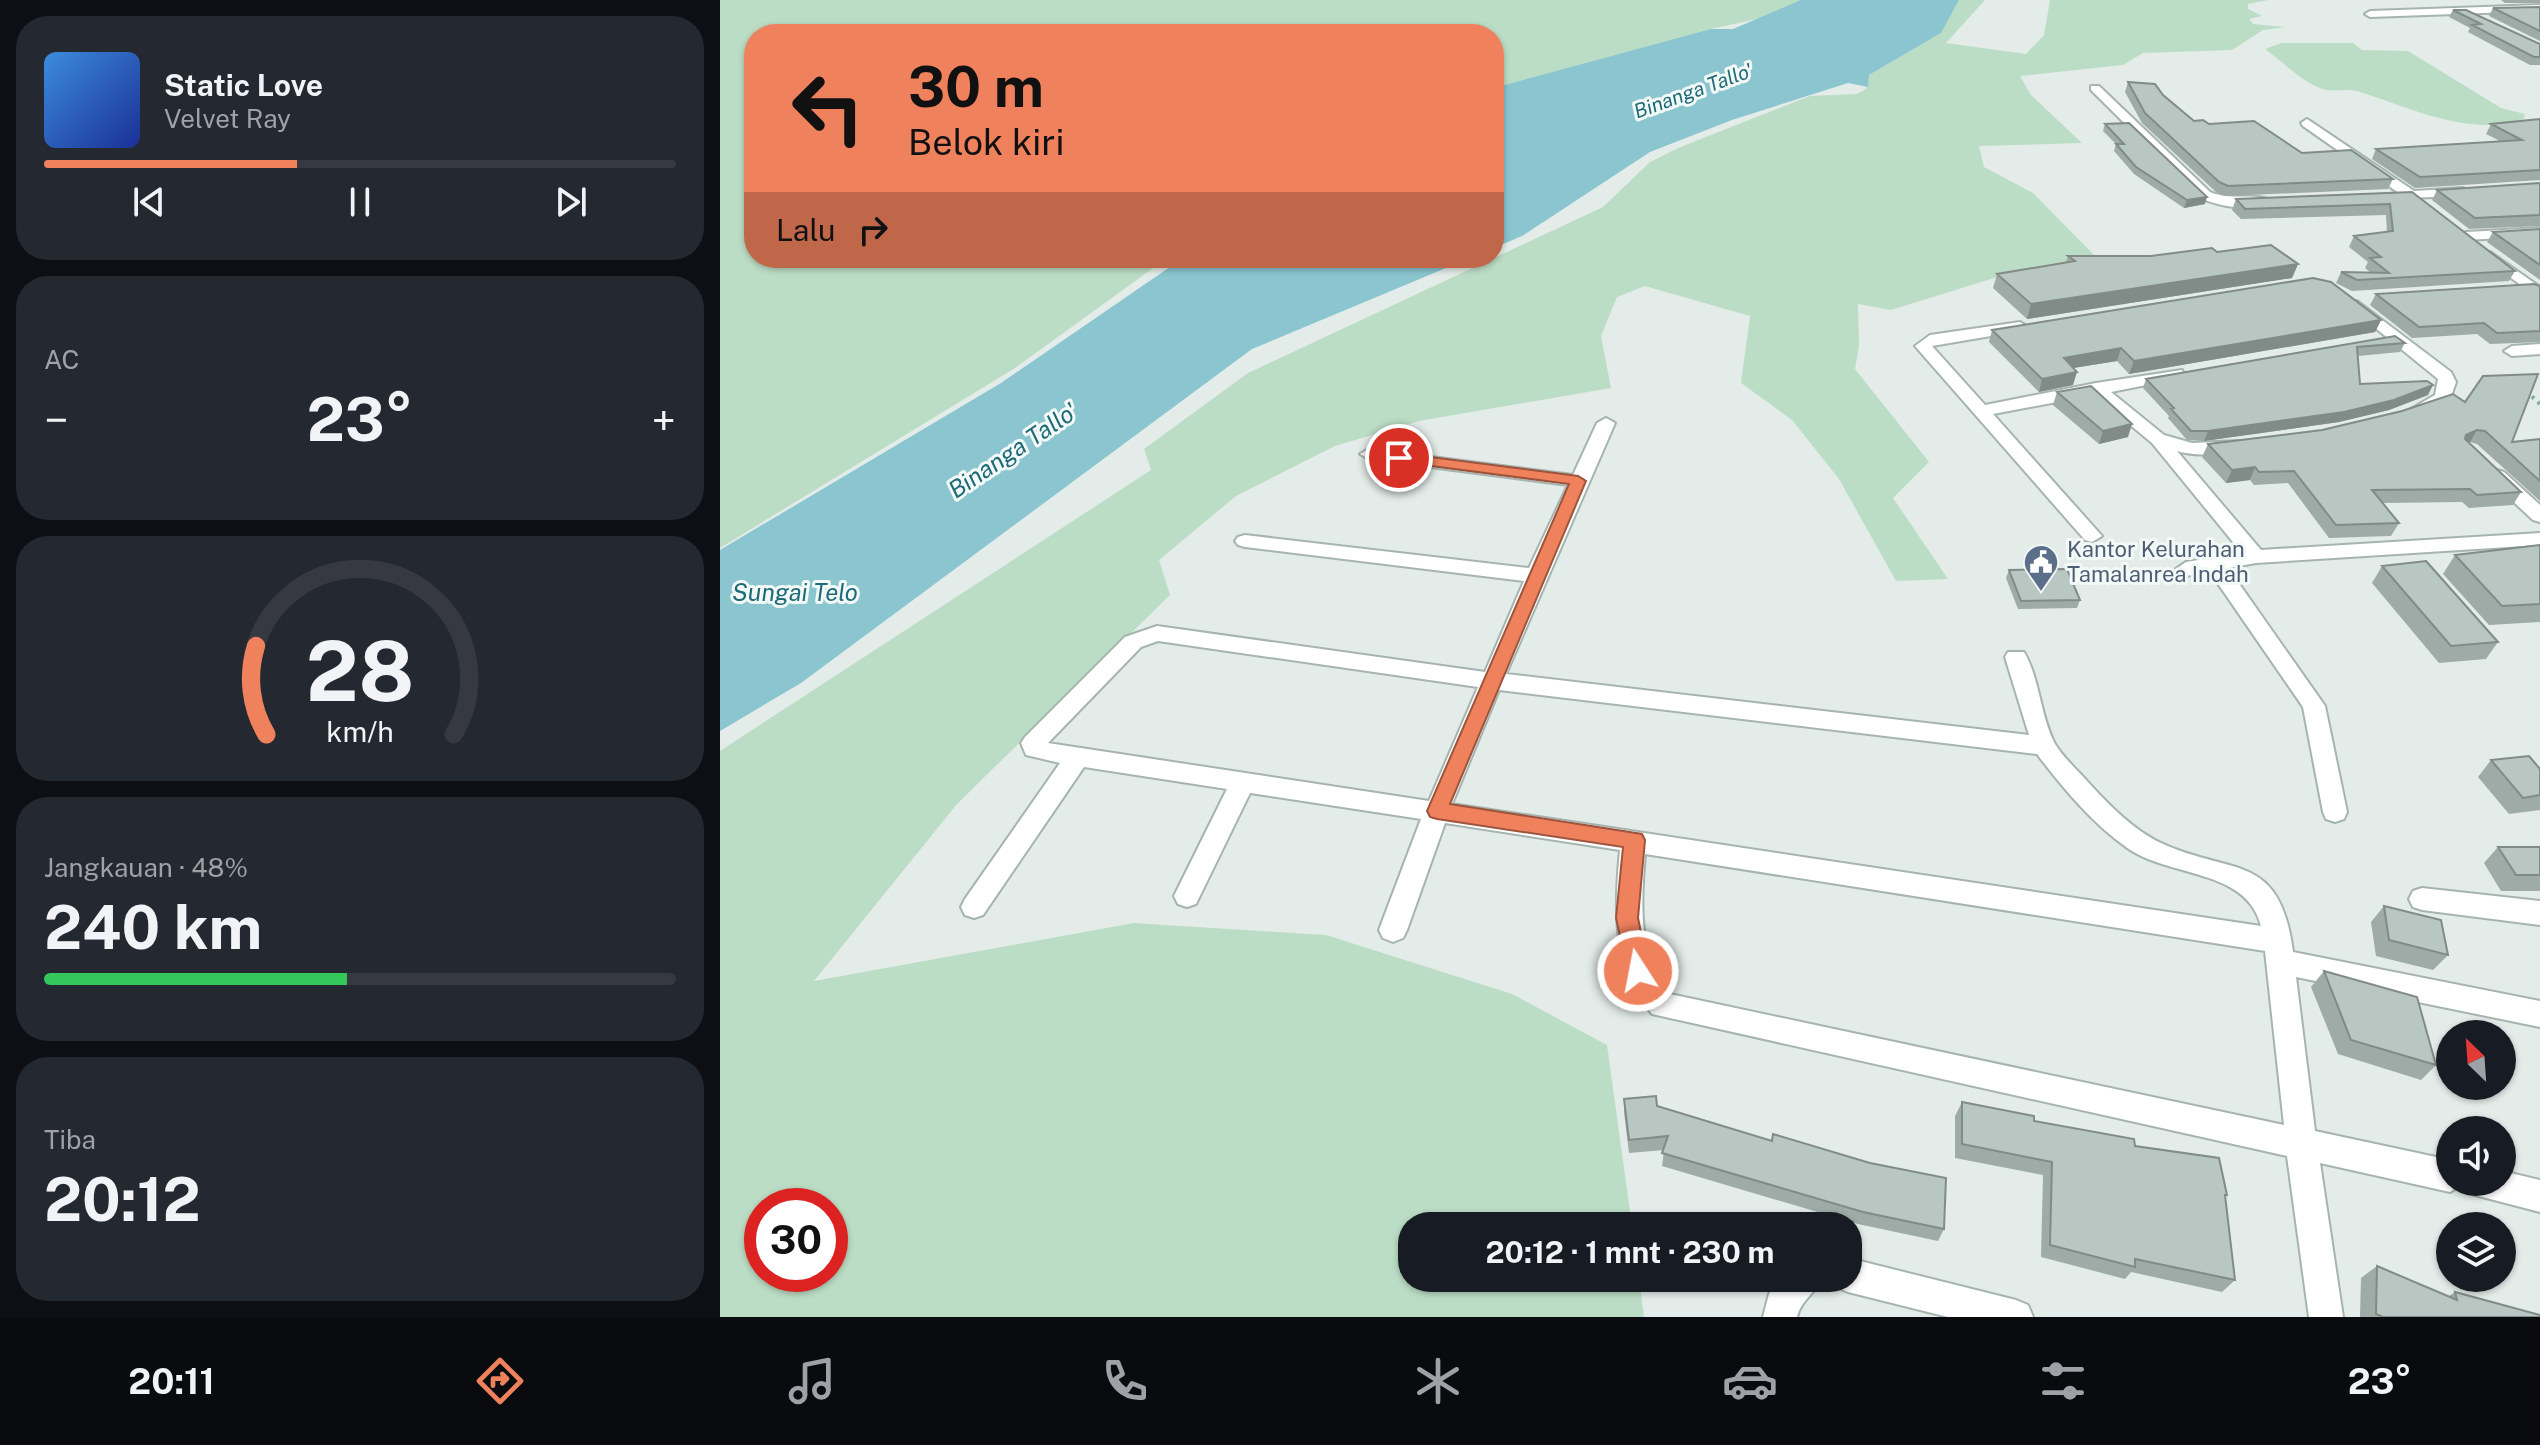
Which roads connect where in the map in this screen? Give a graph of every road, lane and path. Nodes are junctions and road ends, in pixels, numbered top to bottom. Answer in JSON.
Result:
{"nodes":[{"id":1,"x":2538,"y":9,"type":"edge"},
{"id":2,"x":2466,"y":11,"type":"junction"},
{"id":3,"x":2370,"y":14,"type":"dead end"},
{"id":4,"x":2491,"y":24,"type":"edge"},
{"id":5,"x":2095,"y":88,"type":"dead end"},
{"id":6,"x":2307,"y":123,"type":"dead end"},
{"id":7,"x":2482,"y":190,"type":"edge"},
{"id":8,"x":2411,"y":195,"type":"junction"},
{"id":9,"x":2379,"y":196,"type":"edge"},
{"id":10,"x":2286,"y":200,"type":"edge"},
{"id":11,"x":2433,"y":212,"type":"edge"},
{"id":12,"x":2540,"y":232,"type":"edge"},
{"id":13,"x":2499,"y":289,"type":"edge"},
{"id":14,"x":2537,"y":289,"type":"edge"},
{"id":15,"x":2379,"y":297,"type":"edge"},
{"id":16,"x":2041,"y":323,"type":"edge"},
{"id":17,"x":2540,"y":349,"type":"edge"},
{"id":18,"x":2512,"y":351,"type":"dead end"},
{"id":19,"x":2190,"y":372,"type":"edge"},
{"id":20,"x":2517,"y":383,"type":"edge"},
{"id":21,"x":2096,"y":388,"type":"junction"},
{"id":22,"x":2540,"y":404,"type":"edge"},
{"id":23,"x":1983,"y":411,"type":"junction"},
{"id":24,"x":2397,"y":415,"type":"edge"},
{"id":25,"x":1606,"y":423,"type":"dead end"},
{"id":26,"x":2158,"y":439,"type":"junction"},
{"id":27,"x":2253,"y":442,"type":"edge"},
{"id":28,"x":1369,"y":454,"type":"dead end"},
{"id":29,"x":2479,"y":459,"type":"edge"},
{"id":30,"x":1578,"y":481,"type":"junction"},
{"id":31,"x":2540,"y":516,"type":"edge"},
{"id":32,"x":2092,"y":536,"type":"dead end"},
{"id":33,"x":2540,"y":539,"type":"edge"},
{"id":34,"x":1245,"y":541,"type":"dead end"},
{"id":35,"x":2403,"y":546,"type":"junction"},
{"id":36,"x":2256,"y":557,"type":"junction"},
{"id":37,"x":2215,"y":564,"type":"junction"},
{"id":38,"x":2186,"y":569,"type":"dead end"},
{"id":39,"x":2424,"y":570,"type":"edge"},
{"id":40,"x":1536,"y":576,"type":"junction"},
{"id":41,"x":2016,"y":657,"type":"dead end"},
{"id":42,"x":1494,"y":681,"type":"junction"},
{"id":43,"x":2044,"y":746,"type":"junction"},
{"id":44,"x":1079,"y":755,"type":"junction"},
{"id":45,"x":1243,"y":782,"type":"junction"},
{"id":46,"x":1437,"y":811,"type":"junction"},
{"id":47,"x":2335,"y":812,"type":"dead end"},
{"id":48,"x":1634,"y":840,"type":"junction"},
{"id":49,"x":1187,"y":896,"type":"dead end"},
{"id":50,"x":2422,"y":899,"type":"dead end"},
{"id":51,"x":974,"y":907,"type":"dead end"},
{"id":52,"x":2540,"y":913,"type":"edge"},
{"id":53,"x":1393,"y":930,"type":"dead end"},
{"id":54,"x":2280,"y":952,"type":"junction"},
{"id":55,"x":2540,"y":1014,"type":"edge"},
{"id":56,"x":2301,"y":1141,"type":"junction"},
{"id":57,"x":2436,"y":1173,"type":"edge"},
{"id":58,"x":2516,"y":1191,"type":"edge"},
{"id":59,"x":2540,"y":1196,"type":"edge"},
{"id":60,"x":1862,"y":1278,"type":"edge"},
{"id":61,"x":1788,"y":1292,"type":"edge"},
{"id":62,"x":1780,"y":1317,"type":"edge"},
{"id":63,"x":2016,"y":1317,"type":"edge"},
{"id":64,"x":2326,"y":1317,"type":"edge"}],
"edges":[{"from":1,"to":2,"type":"street"},
{"from":2,"to":3,"type":"street"},
{"from":2,"to":4,"type":"street"},
{"from":5,"to":10,"type":"street"},
{"from":6,"to":8,"type":"street"},
{"from":7,"to":8,"type":"street"},
{"from":8,"to":9,"type":"street"},
{"from":8,"to":11,"type":"street"},
{"from":12,"to":14,"type":"street"},
{"from":13,"to":14,"type":"street"},
{"from":15,"to":24,"type":"street"},
{"from":16,"to":23,"type":"street"},
{"from":17,"to":18,"type":"street"},
{"from":19,"to":21,"type":"street"},
{"from":20,"to":22,"type":"path"},
{"from":21,"to":23,"type":"street"},
{"from":21,"to":26,"type":"street"},
{"from":23,"to":32,"type":"street"},
{"from":25,"to":30,"type":"street"},
{"from":26,"to":27,"type":"street"},
{"from":26,"to":36,"type":"street"},
{"from":28,"to":30,"type":"street"},
{"from":29,"to":31,"type":"street"},
{"from":30,"to":40,"type":"street"},
{"from":33,"to":35,"type":"street"},
{"from":34,"to":40,"type":"street"},
{"from":35,"to":36,"type":"street"},
{"from":35,"to":39,"type":"street"},
{"from":36,"to":37,"type":"street"},
{"from":37,"to":38,"type":"street"},
{"from":37,"to":47,"type":"street"},
{"from":40,"to":42,"type":"street"},
{"from":41,"to":43,"type":"street"},
{"from":42,"to":43,"type":"street"},
{"from":42,"to":44,"type":"street"},
{"from":42,"to":46,"type":"street"},
{"from":43,"to":54,"type":"street"},
{"from":44,"to":45,"type":"street"},
{"from":44,"to":51,"type":"street"},
{"from":45,"to":46,"type":"street"},
{"from":45,"to":49,"type":"street"},
{"from":46,"to":48,"type":"street"},
{"from":46,"to":53,"type":"street"},
{"from":48,"to":54,"type":"street"},
{"from":48,"to":56,"type":"street"},
{"from":50,"to":52,"type":"street"},
{"from":54,"to":55,"type":"street"},
{"from":54,"to":56,"type":"street"},
{"from":56,"to":57,"type":"street"},
{"from":56,"to":64,"type":"street"},
{"from":58,"to":59,"type":"street"},
{"from":60,"to":63,"type":"street"},
{"from":61,"to":62,"type":"street"}]}
